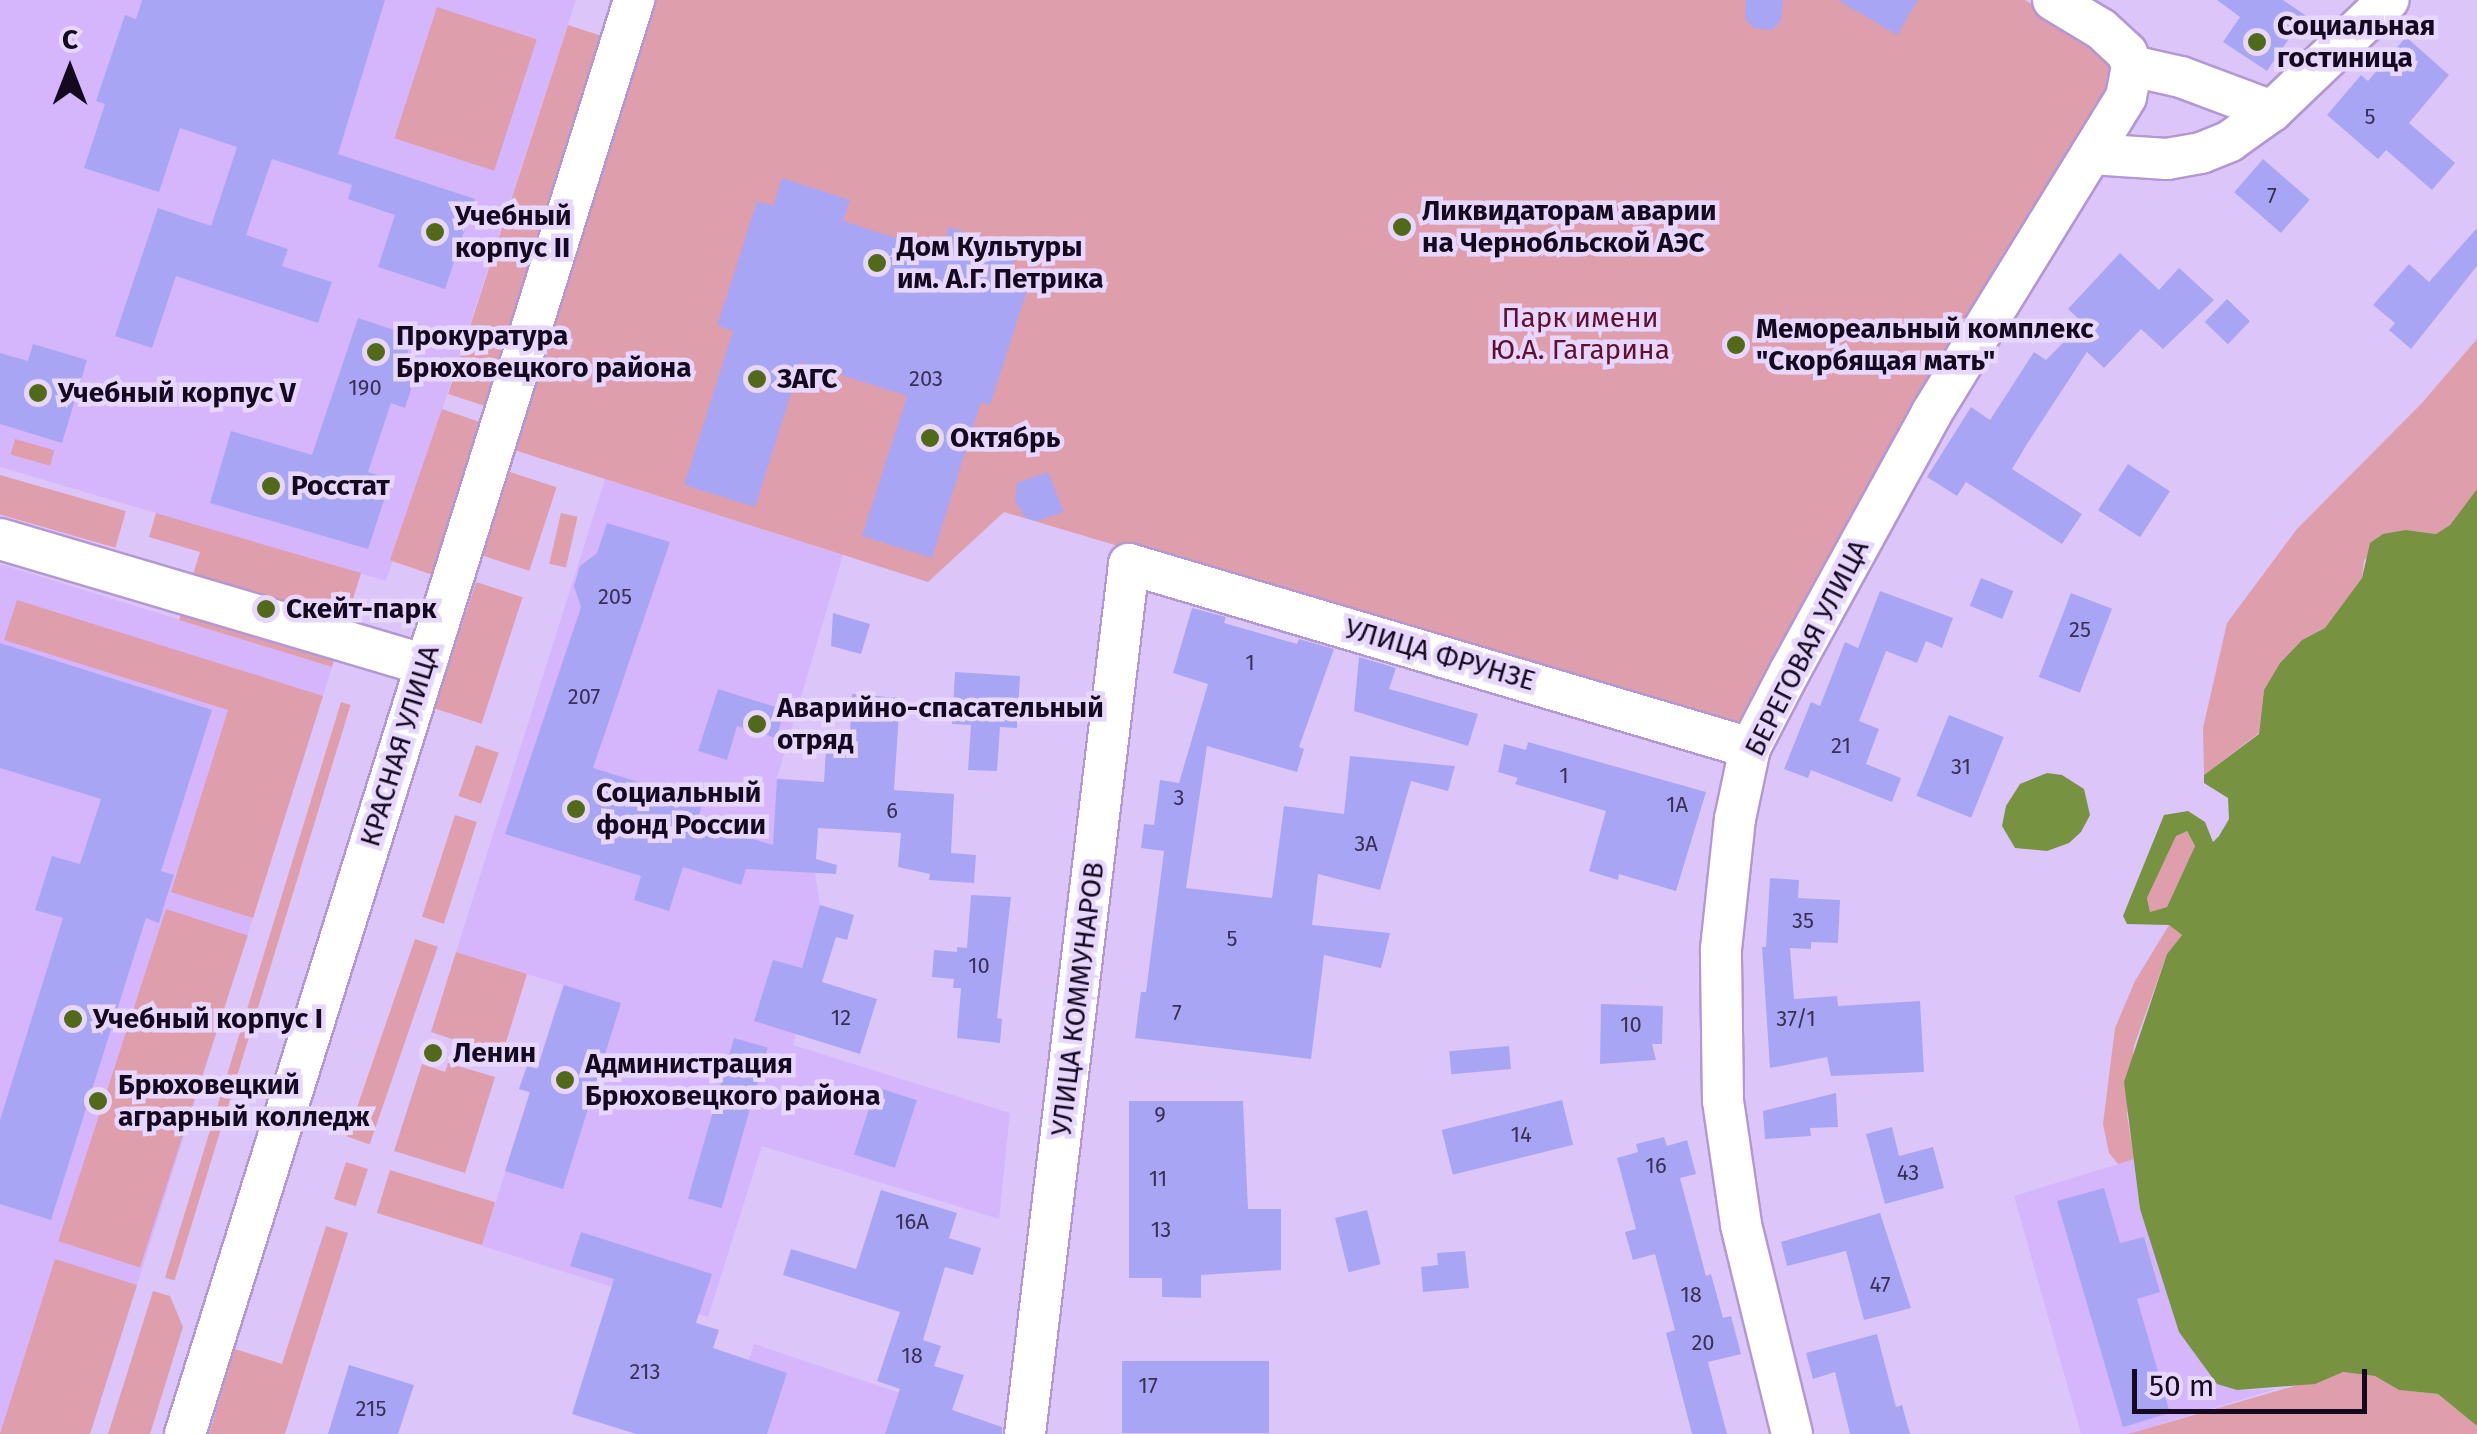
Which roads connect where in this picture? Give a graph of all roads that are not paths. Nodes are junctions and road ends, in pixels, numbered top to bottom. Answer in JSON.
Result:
{"nodes":[{"id":1,"x":634,"y":0,"type":"edge"},
{"id":2,"x":2053,"y":0,"type":"edge"},
{"id":3,"x":2388,"y":0,"type":"edge"},
{"id":4,"x":2132,"y":66,"type":"junction"},
{"id":5,"x":2272,"y":111,"type":"junction"},
{"id":6,"x":2090,"y":154,"type":"junction"},
{"id":7,"x":0,"y":539,"type":"edge"},
{"id":8,"x":1129,"y":564,"type":"joint"},
{"id":9,"x":426,"y":665,"type":"junction"},
{"id":10,"x":1750,"y":748,"type":"junction"},
{"id":11,"x":184,"y":1434,"type":"edge"},
{"id":12,"x":1025,"y":1434,"type":"edge"},
{"id":13,"x":1792,"y":1434,"type":"edge"}],
"edges":[{"from":1,"to":9,"type":"street","name":"КРАСНАЯ УЛИЦА"},
{"from":2,"to":4,"type":"street"},
{"from":3,"to":5,"type":"street"},
{"from":4,"to":5,"type":"street"},
{"from":4,"to":6,"type":"street","name":"БЕРЕГОВАЯ УЛИЦА"},
{"from":5,"to":6,"type":"street"},
{"from":6,"to":10,"type":"street","name":"БЕРЕГОВАЯ УЛИЦА"},
{"from":7,"to":9,"type":"street"},
{"from":8,"to":10,"type":"street","name":"УЛИЦА ФРУНЗЕ"},
{"from":8,"to":12,"type":"street","name":"УЛИЦА КОММУНАРОВ"},
{"from":9,"to":11,"type":"street","name":"КРАСНАЯ УЛИЦА"},
{"from":10,"to":13,"type":"street","name":"БЕРЕГОВАЯ УЛИЦА"}]}
